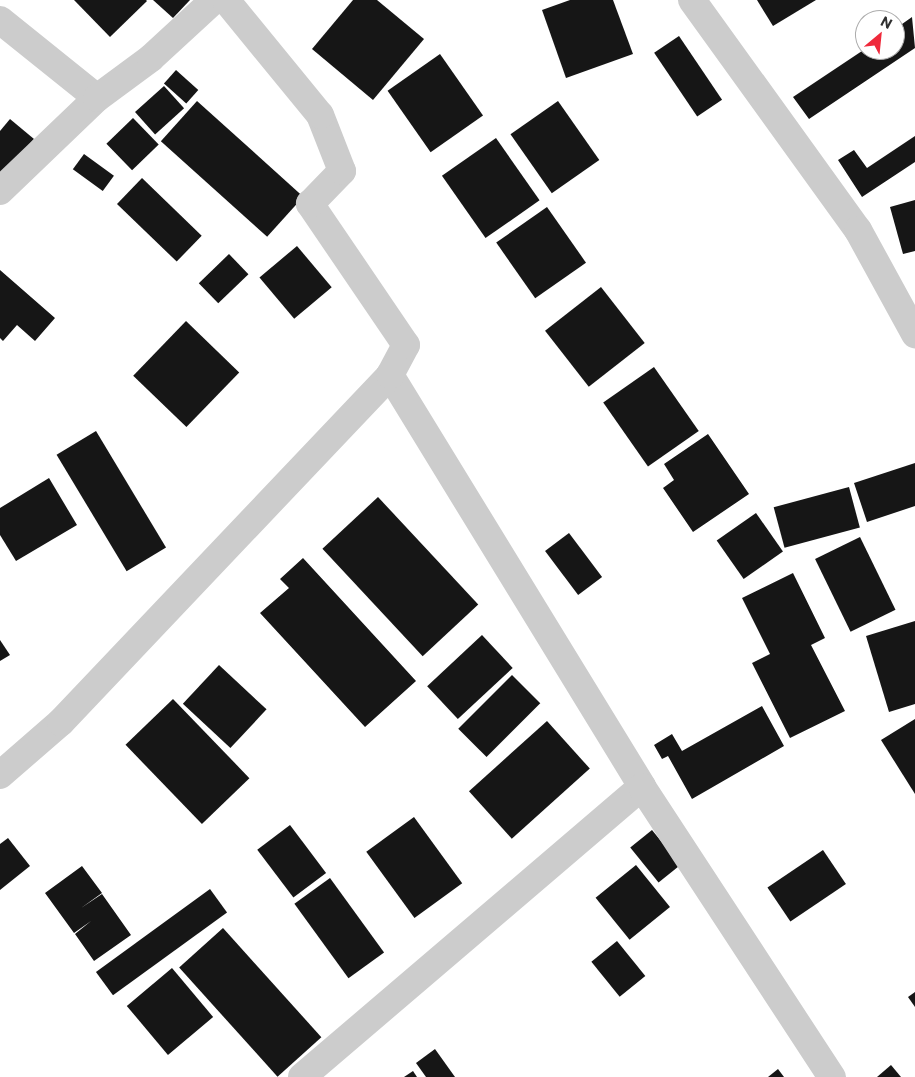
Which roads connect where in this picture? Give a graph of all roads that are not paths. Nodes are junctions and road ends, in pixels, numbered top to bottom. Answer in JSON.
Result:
{"nodes":[{"id":1,"x":214,"y":0,"type":"edge"},
{"id":2,"x":226,"y":0,"type":"edge"},
{"id":3,"x":692,"y":0,"type":"edge"},
{"id":4,"x":0,"y":20,"type":"edge"},
{"id":5,"x":97,"y":98,"type":"junction"},
{"id":6,"x":0,"y":191,"type":"edge"},
{"id":7,"x":915,"y":334,"type":"edge"},
{"id":8,"x":390,"y":375,"type":"junction"},
{"id":9,"x":0,"y":775,"type":"edge"},
{"id":10,"x":642,"y":787,"type":"junction"},
{"id":11,"x":302,"y":1077,"type":"edge"},
{"id":12,"x":832,"y":1077,"type":"edge"}],
"edges":[{"from":1,"to":5,"type":"street"},
{"from":2,"to":8,"type":"street"},
{"from":3,"to":7,"type":"street"},
{"from":4,"to":5,"type":"street"},
{"from":5,"to":6,"type":"street"},
{"from":8,"to":9,"type":"street"},
{"from":8,"to":10,"type":"street"},
{"from":10,"to":11,"type":"street"},
{"from":10,"to":12,"type":"street"}]}
